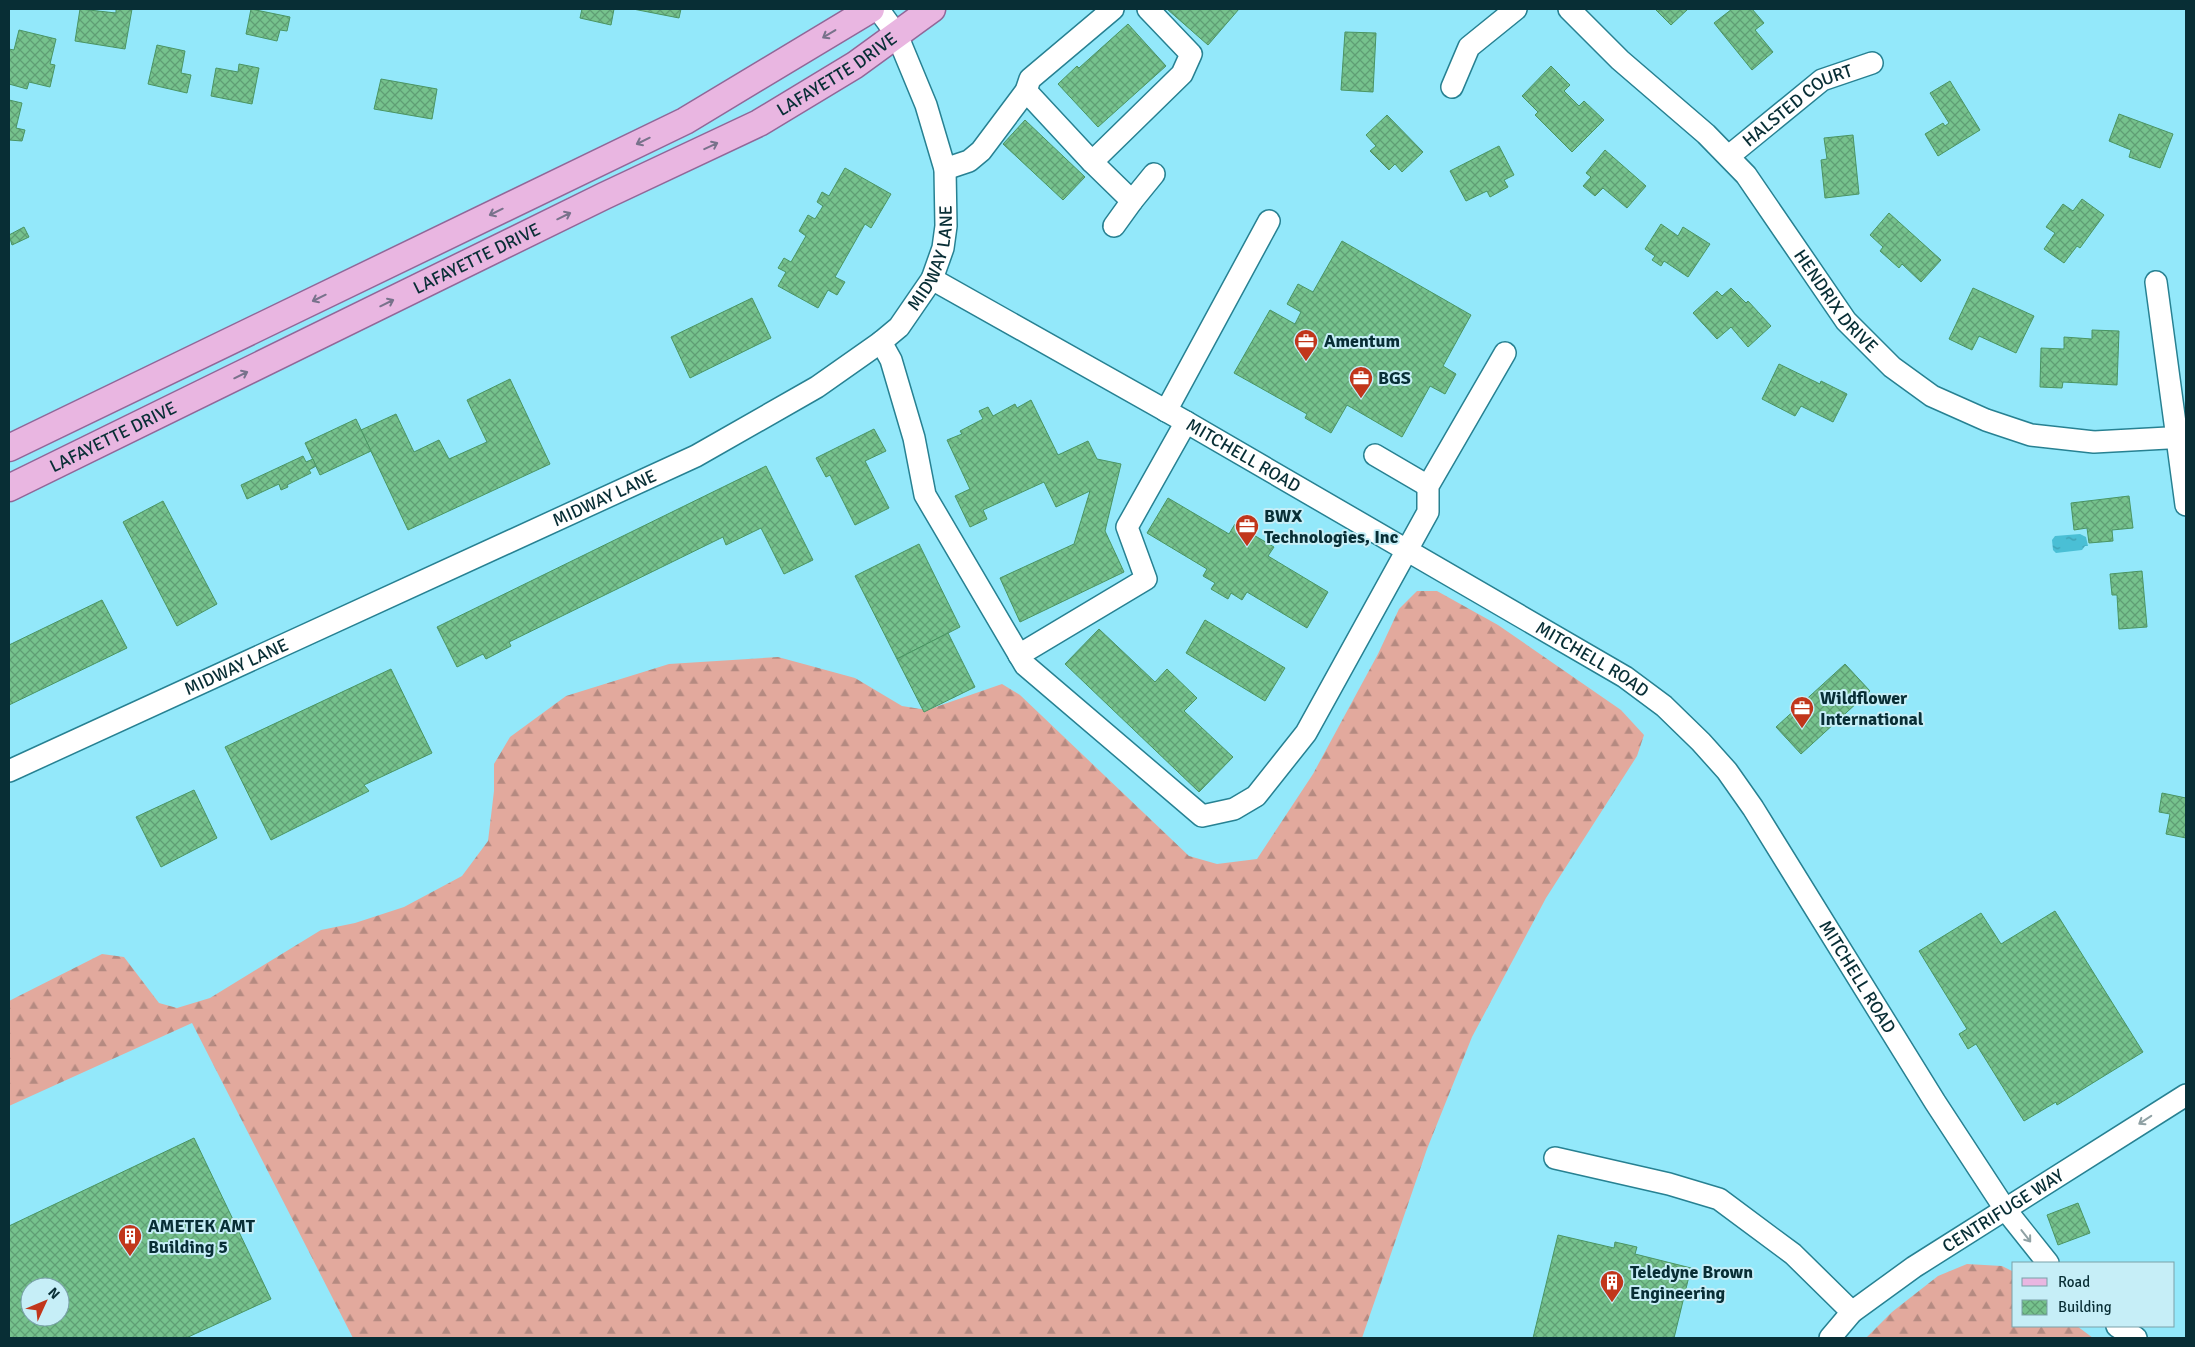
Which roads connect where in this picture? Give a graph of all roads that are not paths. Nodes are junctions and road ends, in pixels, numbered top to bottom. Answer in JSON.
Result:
{"nodes":[{"id":1,"x":870,"y":9,"type":"edge"},
{"id":2,"x":878,"y":9,"type":"edge"},
{"id":3,"x":932,"y":9,"type":"edge"},
{"id":4,"x":1113,"y":9,"type":"edge"},
{"id":5,"x":1148,"y":9,"type":"edge"},
{"id":6,"x":1516,"y":9,"type":"edge"},
{"id":7,"x":1569,"y":9,"type":"edge"},
{"id":8,"x":897,"y":35,"type":"junction"},
{"id":9,"x":1872,"y":63,"type":"dead end"},
{"id":10,"x":1452,"y":86,"type":"dead end"},
{"id":11,"x":1026,"y":91,"type":"junction"},
{"id":12,"x":1729,"y":156,"type":"junction"},
{"id":13,"x":1092,"y":162,"type":"junction"},
{"id":14,"x":944,"y":169,"type":"junction"},
{"id":15,"x":1154,"y":174,"type":"dead end"},
{"id":16,"x":1132,"y":201,"type":"junction"},
{"id":17,"x":1269,"y":221,"type":"dead end"},
{"id":18,"x":1114,"y":226,"type":"dead end"},
{"id":19,"x":932,"y":279,"type":"junction"},
{"id":20,"x":2156,"y":282,"type":"dead end"},
{"id":21,"x":881,"y":342,"type":"junction"},
{"id":22,"x":1505,"y":353,"type":"dead end"},
{"id":23,"x":193,"y":359,"type":"junction"},
{"id":24,"x":207,"y":392,"type":"junction"},
{"id":25,"x":1166,"y":411,"type":"junction"},
{"id":26,"x":1186,"y":422,"type":"junction"},
{"id":27,"x":2181,"y":438,"type":"edge"},
{"id":28,"x":9,"y":448,"type":"edge"},
{"id":29,"x":1375,"y":455,"type":"dead end"},
{"id":30,"x":1428,"y":486,"type":"junction"},
{"id":31,"x":9,"y":488,"type":"edge"},
{"id":32,"x":2186,"y":505,"type":"edge"},
{"id":33,"x":1406,"y":549,"type":"junction"},
{"id":34,"x":1019,"y":655,"type":"junction"},
{"id":35,"x":9,"y":771,"type":"edge"},
{"id":36,"x":2186,"y":1095,"type":"edge"},
{"id":37,"x":1555,"y":1158,"type":"dead end"},
{"id":38,"x":2005,"y":1209,"type":"junction"},
{"id":39,"x":2047,"y":1262,"type":"edge"},
{"id":40,"x":1852,"y":1312,"type":"junction"},
{"id":41,"x":2119,"y":1327,"type":"edge"},
{"id":42,"x":1830,"y":1338,"type":"edge"},
{"id":43,"x":2136,"y":1338,"type":"edge"}],
"edges":[{"from":1,"to":23,"type":"main road","name":"LAFAYETTE DRIVE","one_way":true},
{"from":2,"to":8,"type":"street","name":"MIDWAY LANE"},
{"from":3,"to":8,"type":"main road","name":"LAFAYETTE DRIVE"},
{"from":4,"to":11,"type":"street"},
{"from":5,"to":13,"type":"street"},
{"from":6,"to":10,"type":"street"},
{"from":7,"to":12,"type":"street","name":"HENDRIX DRIVE"},
{"from":8,"to":14,"type":"street","name":"MIDWAY LANE"},
{"from":24,"to":8,"type":"main road","name":"LAFAYETTE DRIVE","one_way":true},
{"from":9,"to":12,"type":"street","name":"HALSTED COURT"},
{"from":11,"to":13,"type":"street"},
{"from":11,"to":14,"type":"street"},
{"from":12,"to":27,"type":"street","name":"HENDRIX DRIVE"},
{"from":13,"to":16,"type":"street"},
{"from":14,"to":19,"type":"street","name":"MIDWAY LANE"},
{"from":15,"to":16,"type":"street"},
{"from":16,"to":18,"type":"street"},
{"from":17,"to":25,"type":"street"},
{"from":19,"to":21,"type":"street","name":"MIDWAY LANE"},
{"from":19,"to":25,"type":"street","name":"MITCHELL ROAD"},
{"from":20,"to":27,"type":"street"},
{"from":21,"to":34,"type":"street"},
{"from":21,"to":35,"type":"street","name":"MIDWAY LANE"},
{"from":22,"to":30,"type":"street"},
{"from":23,"to":24,"type":"main road"},
{"from":23,"to":28,"type":"main road","name":"LAFAYETTE DRIVE"},
{"from":24,"to":31,"type":"main road","name":"LAFAYETTE DRIVE"},
{"from":25,"to":26,"type":"street","name":"MITCHELL ROAD"},
{"from":26,"to":33,"type":"street","name":"MITCHELL ROAD"},
{"from":26,"to":34,"type":"street"},
{"from":27,"to":32,"type":"street"},
{"from":29,"to":30,"type":"street"},
{"from":30,"to":33,"type":"street"},
{"from":33,"to":34,"type":"street"},
{"from":33,"to":38,"type":"street","name":"MITCHELL ROAD"},
{"from":36,"to":38,"type":"street","name":"CENTRIFUGE WAY","one_way":true},
{"from":37,"to":40,"type":"street"},
{"from":38,"to":39,"type":"street","name":"MITCHELL ROAD","one_way":true},
{"from":38,"to":40,"type":"street","name":"CENTRIFUGE WAY"},
{"from":40,"to":42,"type":"street","name":"CENTRIFUGE WAY"},
{"from":41,"to":43,"type":"street"}]}
